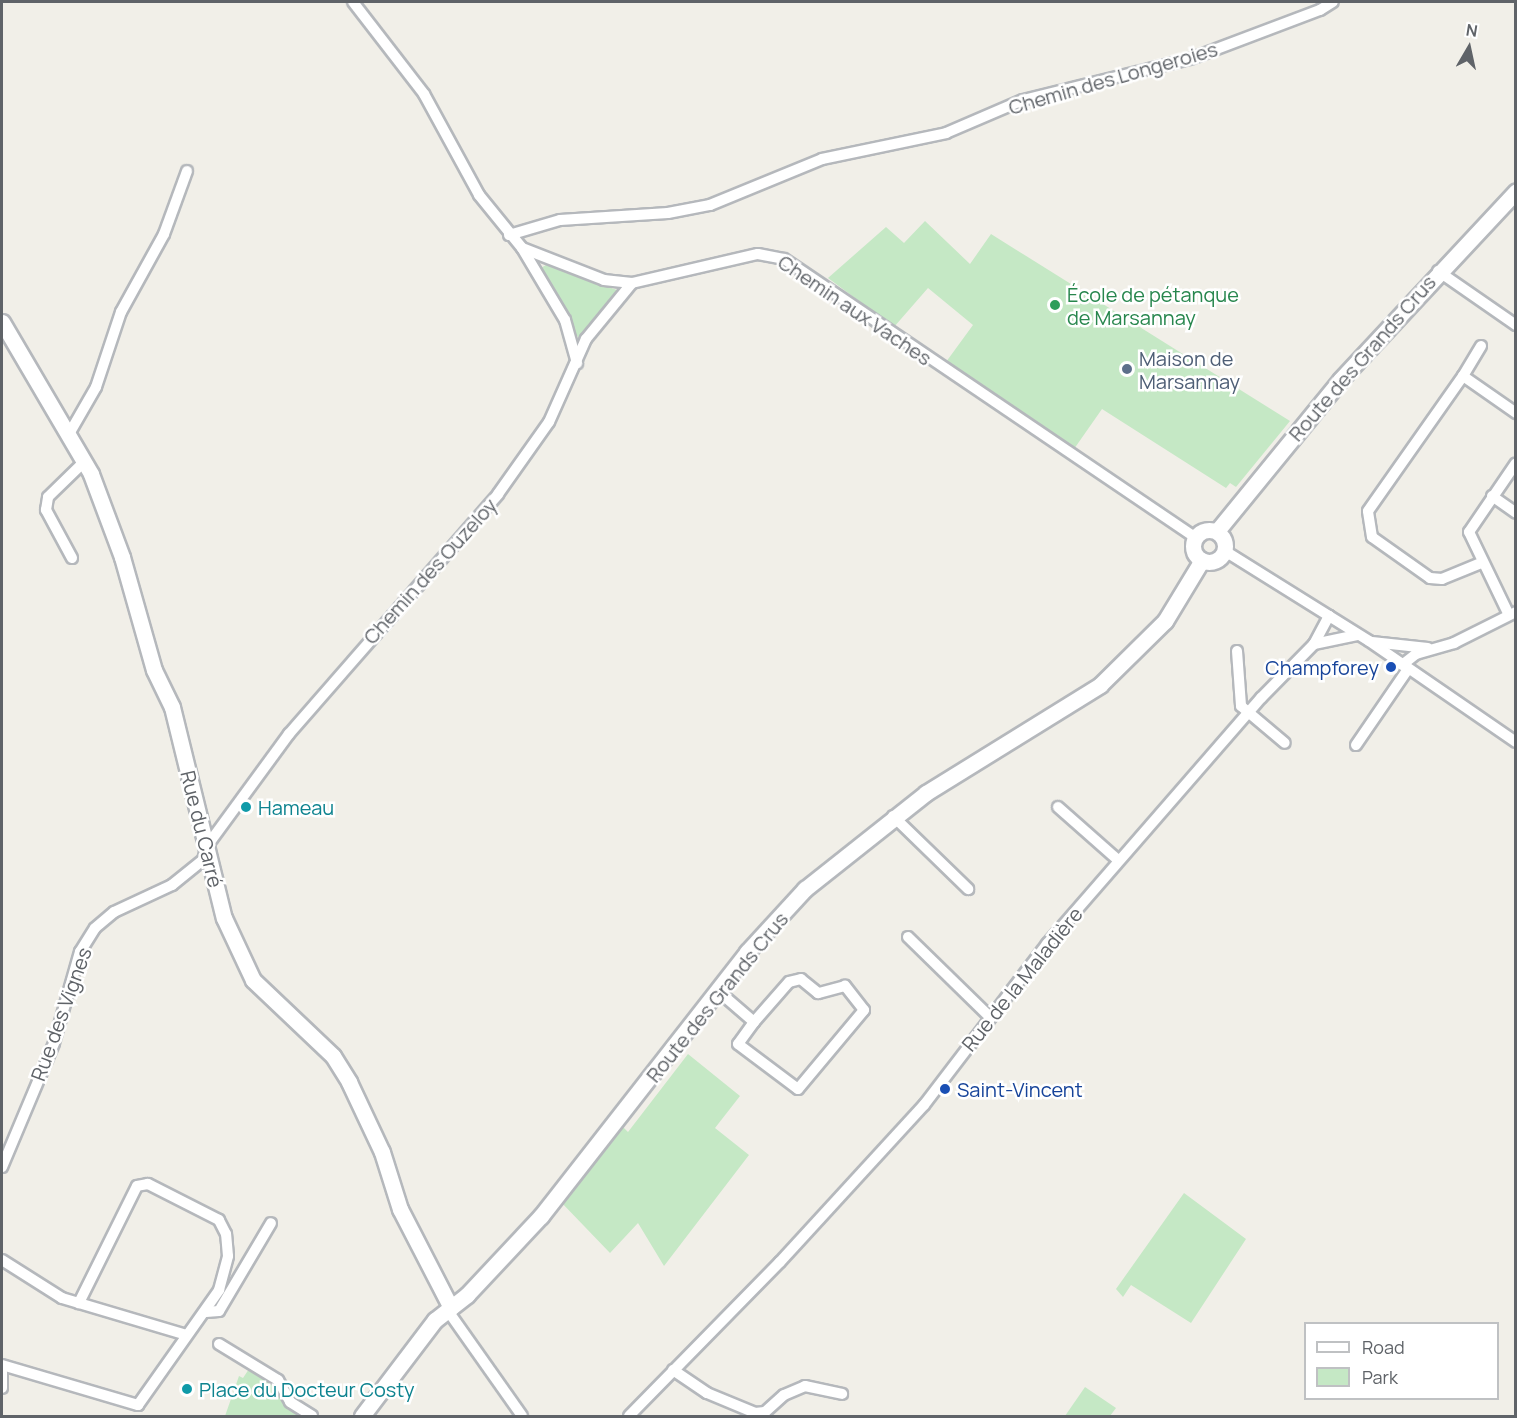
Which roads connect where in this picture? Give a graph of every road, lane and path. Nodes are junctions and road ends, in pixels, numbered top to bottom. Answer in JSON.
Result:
{"nodes":[{"id":1,"x":353,"y":2,"type":"edge"},
{"id":2,"x":1333,"y":2,"type":"edge"},
{"id":3,"x":187,"y":171,"type":"dead end"},
{"id":4,"x":1515,"y":191,"type":"edge"},
{"id":5,"x":509,"y":235,"type":"junction"},
{"id":6,"x":522,"y":248,"type":"junction"},
{"id":7,"x":1438,"y":271,"type":"junction"},
{"id":8,"x":632,"y":283,"type":"junction"},
{"id":9,"x":2,"y":322,"type":"edge"},
{"id":10,"x":1515,"y":325,"type":"edge"},
{"id":11,"x":1482,"y":346,"type":"dead end"},
{"id":12,"x":577,"y":363,"type":"junction"},
{"id":13,"x":1463,"y":376,"type":"junction"},
{"id":14,"x":1515,"y":413,"type":"edge"},
{"id":15,"x":69,"y":434,"type":"junction"},
{"id":16,"x":84,"y":462,"type":"junction"},
{"id":17,"x":1515,"y":463,"type":"edge"},
{"id":18,"x":1492,"y":496,"type":"junction"},
{"id":19,"x":1515,"y":513,"type":"edge"},
{"id":20,"x":1217,"y":531,"type":"junction"},
{"id":21,"x":1195,"y":537,"type":"junction"},
{"id":22,"x":1225,"y":551,"type":"junction"},
{"id":23,"x":72,"y":558,"type":"dead end"},
{"id":24,"x":1202,"y":560,"type":"junction"},
{"id":25,"x":1481,"y":563,"type":"junction"},
{"id":26,"x":1512,"y":613,"type":"edge"},
{"id":27,"x":1333,"y":619,"type":"junction"},
{"id":28,"x":1358,"y":635,"type":"junction"},
{"id":29,"x":1332,"y":636,"type":"junction"},
{"id":30,"x":1369,"y":641,"type":"junction"},
{"id":31,"x":1314,"y":644,"type":"junction"},
{"id":32,"x":1396,"y":645,"type":"junction"},
{"id":33,"x":1434,"y":648,"type":"junction"},
{"id":34,"x":1237,"y":651,"type":"dead end"},
{"id":35,"x":1401,"y":664,"type":"junction"},
{"id":36,"x":1246,"y":714,"type":"junction"},
{"id":37,"x":1515,"y":742,"type":"edge"},
{"id":38,"x":1285,"y":743,"type":"dead end"},
{"id":39,"x":1356,"y":745,"type":"dead end"},
{"id":40,"x":1058,"y":807,"type":"dead end"},
{"id":41,"x":893,"y":816,"type":"junction"},
{"id":42,"x":207,"y":846,"type":"junction"},
{"id":43,"x":1118,"y":860,"type":"junction"},
{"id":44,"x":968,"y":889,"type":"dead end"},
{"id":45,"x":908,"y":937,"type":"dead end"},
{"id":46,"x":717,"y":990,"type":"junction"},
{"id":47,"x":990,"y":1017,"type":"junction"},
{"id":48,"x":754,"y":1022,"type":"junction"},
{"id":49,"x":2,"y":1167,"type":"edge"},
{"id":50,"x":271,"y":1223,"type":"dead end"},
{"id":51,"x":2,"y":1260,"type":"edge"},
{"id":52,"x":79,"y":1303,"type":"junction"},
{"id":53,"x":449,"y":1309,"type":"junction"},
{"id":54,"x":206,"y":1312,"type":"junction"},
{"id":55,"x":187,"y":1335,"type":"junction"},
{"id":56,"x":219,"y":1344,"type":"dead end"},
{"id":57,"x":2,"y":1365,"type":"edge"},
{"id":58,"x":673,"y":1370,"type":"junction"},
{"id":59,"x":2,"y":1372,"type":"edge"},
{"id":60,"x":2,"y":1388,"type":"edge"},
{"id":61,"x":842,"y":1394,"type":"dead end"},
{"id":62,"x":138,"y":1405,"type":"junction"},
{"id":63,"x":136,"y":1416,"type":"edge"},
{"id":64,"x":312,"y":1416,"type":"edge"},
{"id":65,"x":362,"y":1416,"type":"edge"},
{"id":66,"x":522,"y":1416,"type":"edge"},
{"id":67,"x":629,"y":1416,"type":"edge"}],
"edges":[{"from":1,"to":5,"type":"street","name":"Chemin aux Vaches"},
{"from":2,"to":5,"type":"street","name":"Chemin des Longeroies"},
{"from":3,"to":15,"type":"street"},
{"from":4,"to":7,"type":"street","name":"Route des Grands Crus"},
{"from":5,"to":6,"type":"street","name":"Chemin aux Vaches"},
{"from":6,"to":8,"type":"street","name":"Chemin aux Vaches"},
{"from":6,"to":12,"type":"street"},
{"from":7,"to":10,"type":"street"},
{"from":7,"to":20,"type":"street","name":"Route des Grands Crus"},
{"from":8,"to":12,"type":"street","name":"Chemin des Ouzeloy"},
{"from":8,"to":21,"type":"street","name":"Chemin aux Vaches"},
{"from":9,"to":15,"type":"street","name":"Rue du Carré"},
{"from":11,"to":13,"type":"street"},
{"from":12,"to":42,"type":"street","name":"Chemin des Ouzeloy"},
{"from":13,"to":14,"type":"street"},
{"from":13,"to":25,"type":"street"},
{"from":15,"to":16,"type":"street","name":"Rue du Carré"},
{"from":16,"to":23,"type":"street"},
{"from":16,"to":42,"type":"street","name":"Rue du Carré"},
{"from":17,"to":18,"type":"street"},
{"from":18,"to":19,"type":"street"},
{"from":18,"to":25,"type":"street"},
{"from":20,"to":21,"type":"street"},
{"from":20,"to":22,"type":"street"},
{"from":21,"to":24,"type":"street"},
{"from":22,"to":24,"type":"street"},
{"from":22,"to":27,"type":"street"},
{"from":24,"to":41,"type":"street","name":"Route des Grands Crus"},
{"from":25,"to":26,"type":"street"},
{"from":26,"to":33,"type":"street"},
{"from":27,"to":28,"type":"street"},
{"from":27,"to":29,"type":"street"},
{"from":27,"to":31,"type":"street","name":"Rue de la Maladière"},
{"from":28,"to":29,"type":"street","name":"Rue de la Maladière"},
{"from":28,"to":30,"type":"street"},
{"from":29,"to":31,"type":"street","name":"Rue de la Maladière"},
{"from":30,"to":32,"type":"street"},
{"from":30,"to":35,"type":"street"},
{"from":31,"to":36,"type":"street","name":"Rue de la Maladière"},
{"from":32,"to":33,"type":"street"},
{"from":32,"to":35,"type":"street"},
{"from":33,"to":35,"type":"street"},
{"from":34,"to":36,"type":"street"},
{"from":35,"to":37,"type":"street"},
{"from":35,"to":39,"type":"street"},
{"from":36,"to":38,"type":"street"},
{"from":36,"to":43,"type":"street","name":"Rue de la Maladière"},
{"from":40,"to":43,"type":"street"},
{"from":41,"to":44,"type":"street"},
{"from":41,"to":46,"type":"street","name":"Route des Grands Crus"},
{"from":42,"to":49,"type":"street","name":"Rue des Vignes"},
{"from":42,"to":53,"type":"street","name":"Rue du Carré"},
{"from":43,"to":47,"type":"street","name":"Rue de la Maladière"},
{"from":45,"to":47,"type":"street"},
{"from":46,"to":48,"type":"street"},
{"from":46,"to":53,"type":"street","name":"Route des Grands Crus"},
{"from":47,"to":58,"type":"street","name":"Rue de la Maladière"},
{"from":48,"to":48,"type":"street"},
{"from":50,"to":54,"type":"street"},
{"from":51,"to":52,"type":"street"},
{"from":52,"to":54,"type":"street"},
{"from":52,"to":55,"type":"street"},
{"from":53,"to":65,"type":"street","name":"Route des Grands Crus"},
{"from":53,"to":66,"type":"street"},
{"from":54,"to":55,"type":"street"},
{"from":55,"to":62,"type":"street"},
{"from":56,"to":64,"type":"street"},
{"from":57,"to":62,"type":"street"},
{"from":58,"to":61,"type":"street"},
{"from":58,"to":67,"type":"street","name":"Rue de la Maladière"},
{"from":59,"to":60,"type":"street"},
{"from":62,"to":63,"type":"street"}]}
